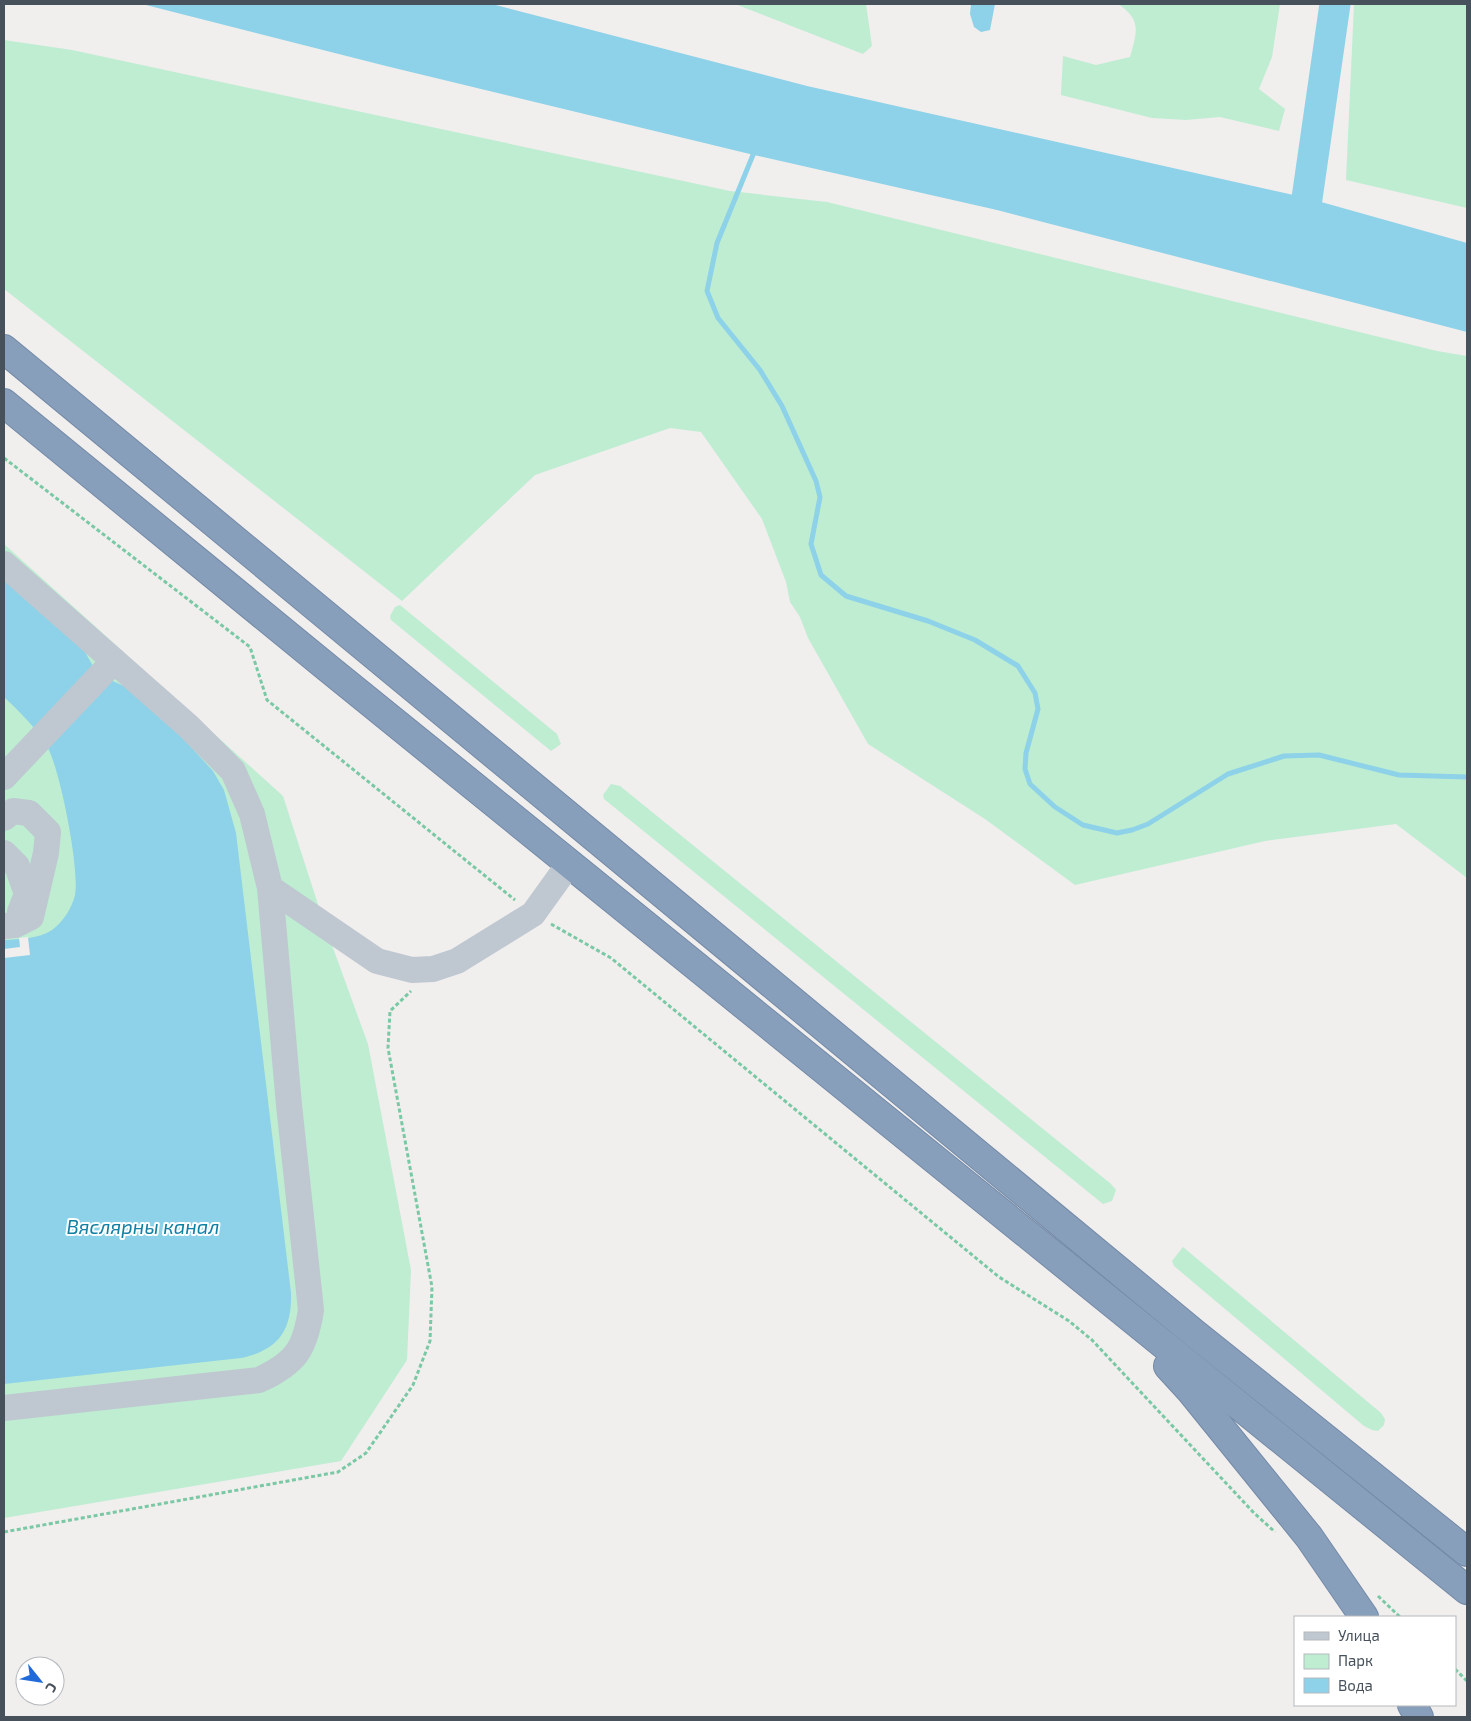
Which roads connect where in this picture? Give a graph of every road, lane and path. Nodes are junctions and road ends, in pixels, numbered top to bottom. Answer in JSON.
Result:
{"nodes":[{"id":1,"x":4,"y":349,"type":"edge"},
{"id":2,"x":4,"y":403,"type":"edge"},
{"id":3,"x":4,"y":458,"type":"edge"},
{"id":4,"x":4,"y":564,"type":"edge"},
{"id":5,"x":112,"y":663,"type":"junction"},
{"id":6,"x":4,"y":777,"type":"edge"},
{"id":7,"x":4,"y":818,"type":"edge"},
{"id":8,"x":4,"y":853,"type":"edge"},
{"id":9,"x":569,"y":864,"type":"junction"},
{"id":10,"x":270,"y":888,"type":"junction"},
{"id":11,"x":532,"y":914,"type":"junction"},
{"id":12,"x":9,"y":925,"type":"edge"},
{"id":13,"x":1096,"y":1291,"type":"junction"},
{"id":14,"x":4,"y":1408,"type":"edge"},
{"id":15,"x":1276,"y":1533,"type":"dead end"},
{"id":16,"x":1467,"y":1552,"type":"edge"},
{"id":17,"x":1467,"y":1590,"type":"edge"},
{"id":18,"x":1373,"y":1591,"type":"dead end"},
{"id":19,"x":1363,"y":1616,"type":"edge"},
{"id":20,"x":1399,"y":1616,"type":"edge"},
{"id":21,"x":1456,"y":1670,"type":"edge"},
{"id":22,"x":1467,"y":1681,"type":"edge"},
{"id":23,"x":1413,"y":1706,"type":"edge"},
{"id":24,"x":1419,"y":1717,"type":"edge"}],
"edges":[{"from":1,"to":16,"type":"highway"},
{"from":2,"to":9,"type":"highway"},
{"from":3,"to":11,"type":"path"},
{"from":4,"to":5,"type":"lane"},
{"from":5,"to":6,"type":"lane"},
{"from":5,"to":10,"type":"lane"},
{"from":7,"to":12,"type":"lane"},
{"from":8,"to":12,"type":"lane"},
{"from":9,"to":11,"type":"lane"},
{"from":9,"to":13,"type":"highway"},
{"from":10,"to":11,"type":"lane"},
{"from":10,"to":14,"type":"lane"},
{"from":11,"to":15,"type":"path"},
{"from":13,"to":17,"type":"highway"},
{"from":13,"to":19,"type":"highway"},
{"from":18,"to":20,"type":"path"},
{"from":21,"to":22,"type":"path"},
{"from":23,"to":24,"type":"highway"}]}
